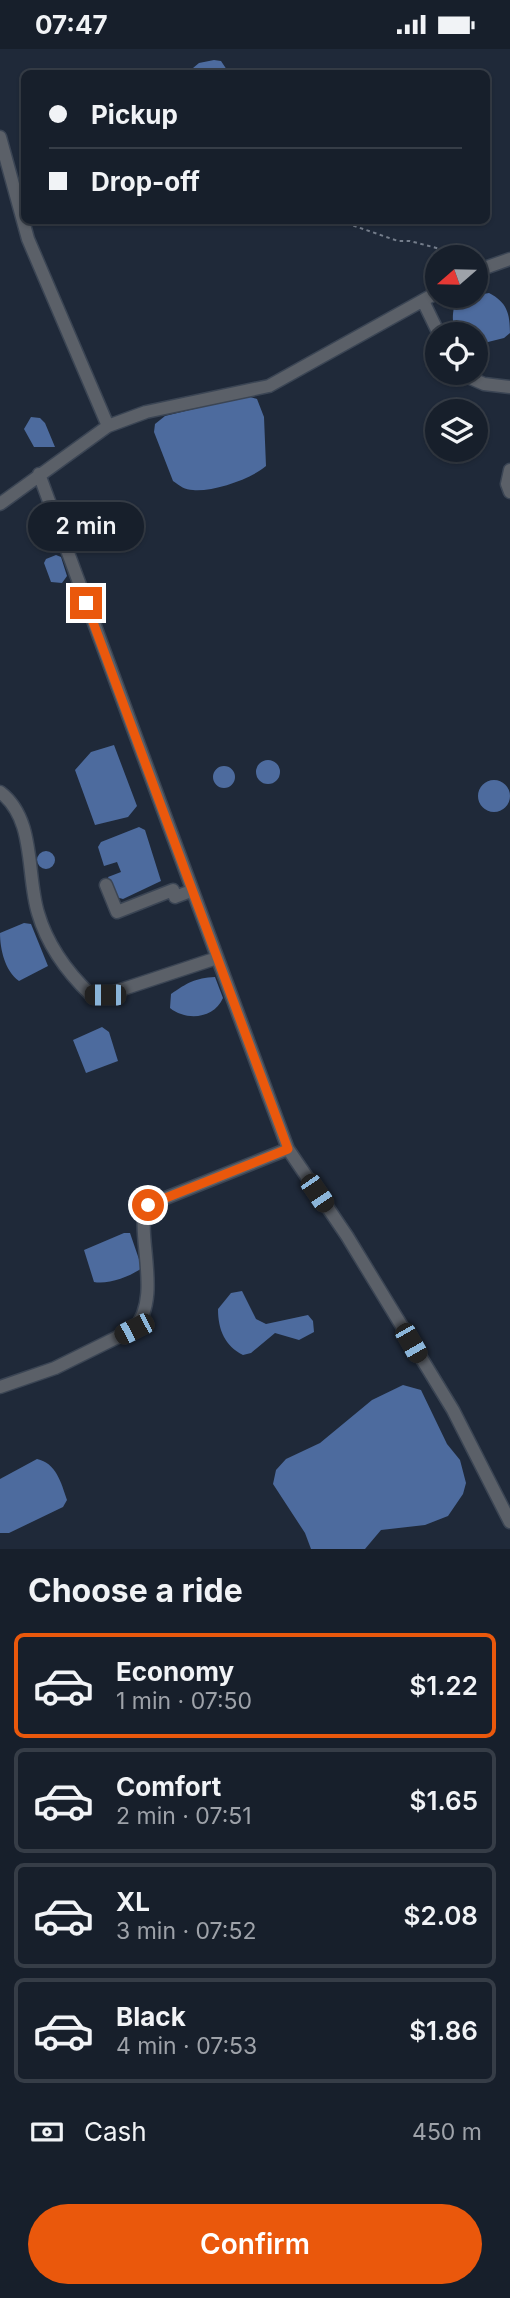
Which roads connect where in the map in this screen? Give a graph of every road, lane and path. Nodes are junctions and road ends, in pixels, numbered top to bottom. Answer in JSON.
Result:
{"nodes":[{"id":1,"x":0,"y":137,"type":"edge"},
{"id":2,"x":21,"y":218,"type":"edge"},
{"id":3,"x":23,"y":224,"type":"edge"},
{"id":4,"x":349,"y":224,"type":"edge"},
{"id":5,"x":425,"y":245,"type":"edge"},
{"id":6,"x":510,"y":259,"type":"edge"},
{"id":7,"x":488,"y":267,"type":"edge"},
{"id":8,"x":423,"y":301,"type":"joint"},
{"id":9,"x":433,"y":322,"type":"edge"},
{"id":10,"x":488,"y":384,"type":"edge"},
{"id":11,"x":510,"y":387,"type":"edge"},
{"id":12,"x":108,"y":426,"type":"junction"},
{"id":13,"x":510,"y":470,"type":"edge"},
{"id":14,"x":39,"y":474,"type":"junction"},
{"id":15,"x":510,"y":492,"type":"edge"},
{"id":16,"x":0,"y":504,"type":"edge"},
{"id":17,"x":0,"y":792,"type":"edge"},
{"id":18,"x":106,"y":885,"type":"dead end"},
{"id":19,"x":191,"y":891,"type":"junction"},
{"id":20,"x":217,"y":958,"type":"junction"},
{"id":21,"x":288,"y":1149,"type":"junction"},
{"id":22,"x":0,"y":1387,"type":"edge"},
{"id":23,"x":510,"y":1523,"type":"edge"}],
"edges":[{"from":1,"to":2,"type":"street"},
{"from":3,"to":12,"type":"street"},
{"from":4,"to":5,"type":"path"},
{"from":6,"to":7,"type":"street"},
{"from":8,"to":9,"type":"street"},
{"from":8,"to":12,"type":"street"},
{"from":10,"to":11,"type":"street"},
{"from":12,"to":14,"type":"street"},
{"from":13,"to":15,"type":"street"},
{"from":14,"to":16,"type":"street"},
{"from":14,"to":19,"type":"street"},
{"from":17,"to":20,"type":"street"},
{"from":18,"to":19,"type":"street"},
{"from":19,"to":20,"type":"street"},
{"from":20,"to":21,"type":"street"},
{"from":21,"to":22,"type":"street"},
{"from":21,"to":23,"type":"street"}]}
